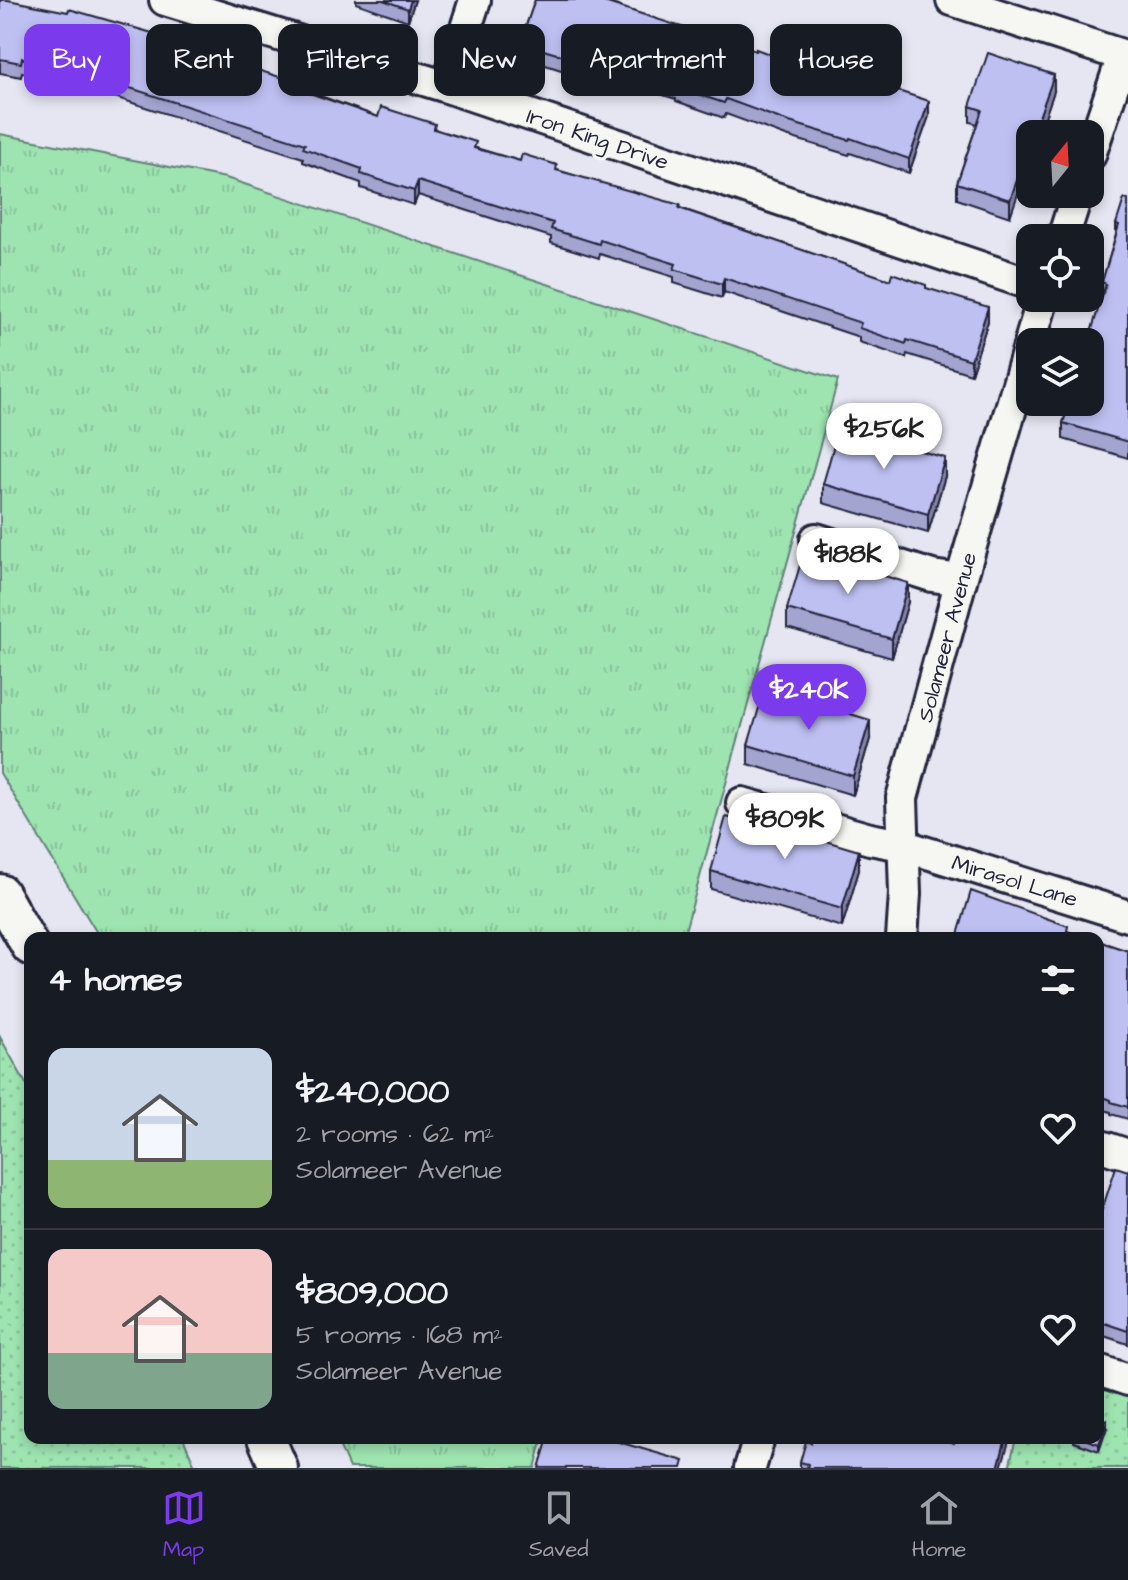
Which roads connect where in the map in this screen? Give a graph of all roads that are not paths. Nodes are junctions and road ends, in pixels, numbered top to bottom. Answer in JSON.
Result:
{"nodes":[{"id":1,"x":165,"y":0,"type":"edge"},
{"id":2,"x":475,"y":0,"type":"edge"},
{"id":3,"x":952,"y":0,"type":"edge"},
{"id":4,"x":467,"y":24,"type":"edge"},
{"id":5,"x":1126,"y":56,"type":"edge"},
{"id":6,"x":434,"y":83,"type":"edge"},
{"id":7,"x":474,"y":96,"type":"edge"},
{"id":8,"x":1103,"y":120,"type":"edge"},
{"id":9,"x":1016,"y":279,"type":"edge"},
{"id":10,"x":1016,"y":390,"type":"edge"},
{"id":11,"x":816,"y":539,"type":"dead end"},
{"id":12,"x":961,"y":580,"type":"junction"},
{"id":13,"x":742,"y":803,"type":"dead end"},
{"id":14,"x":902,"y":845,"type":"junction"},
{"id":15,"x":0,"y":893,"type":"edge"},
{"id":16,"x":1128,"y":916,"type":"edge"},
{"id":17,"x":902,"y":932,"type":"edge"},
{"id":18,"x":24,"y":935,"type":"edge"},
{"id":19,"x":1104,"y":1147,"type":"edge"},
{"id":20,"x":1128,"y":1155,"type":"edge"},
{"id":21,"x":1104,"y":1372,"type":"edge"},
{"id":22,"x":1128,"y":1380,"type":"edge"},
{"id":23,"x":269,"y":1444,"type":"edge"},
{"id":24,"x":757,"y":1444,"type":"edge"},
{"id":25,"x":279,"y":1468,"type":"edge"},
{"id":26,"x":750,"y":1468,"type":"edge"}],
"edges":[{"from":1,"to":6,"type":"street","name":"Iron King Drive"},
{"from":2,"to":4,"type":"street"},
{"from":3,"to":5,"type":"street"},
{"from":5,"to":8,"type":"street"},
{"from":7,"to":9,"type":"street","name":"Iron King Drive"},
{"from":10,"to":12,"type":"street","name":"Solameer Avenue"},
{"from":11,"to":12,"type":"street"},
{"from":12,"to":14,"type":"street","name":"Solameer Avenue"},
{"from":13,"to":14,"type":"street","name":"Mirasol Lane"},
{"from":14,"to":16,"type":"street","name":"Mirasol Lane"},
{"from":14,"to":17,"type":"street","name":"Solameer Avenue"},
{"from":15,"to":18,"type":"main road"},
{"from":19,"to":20,"type":"street"},
{"from":21,"to":22,"type":"street"},
{"from":23,"to":25,"type":"main road"},
{"from":24,"to":26,"type":"street"}]}
